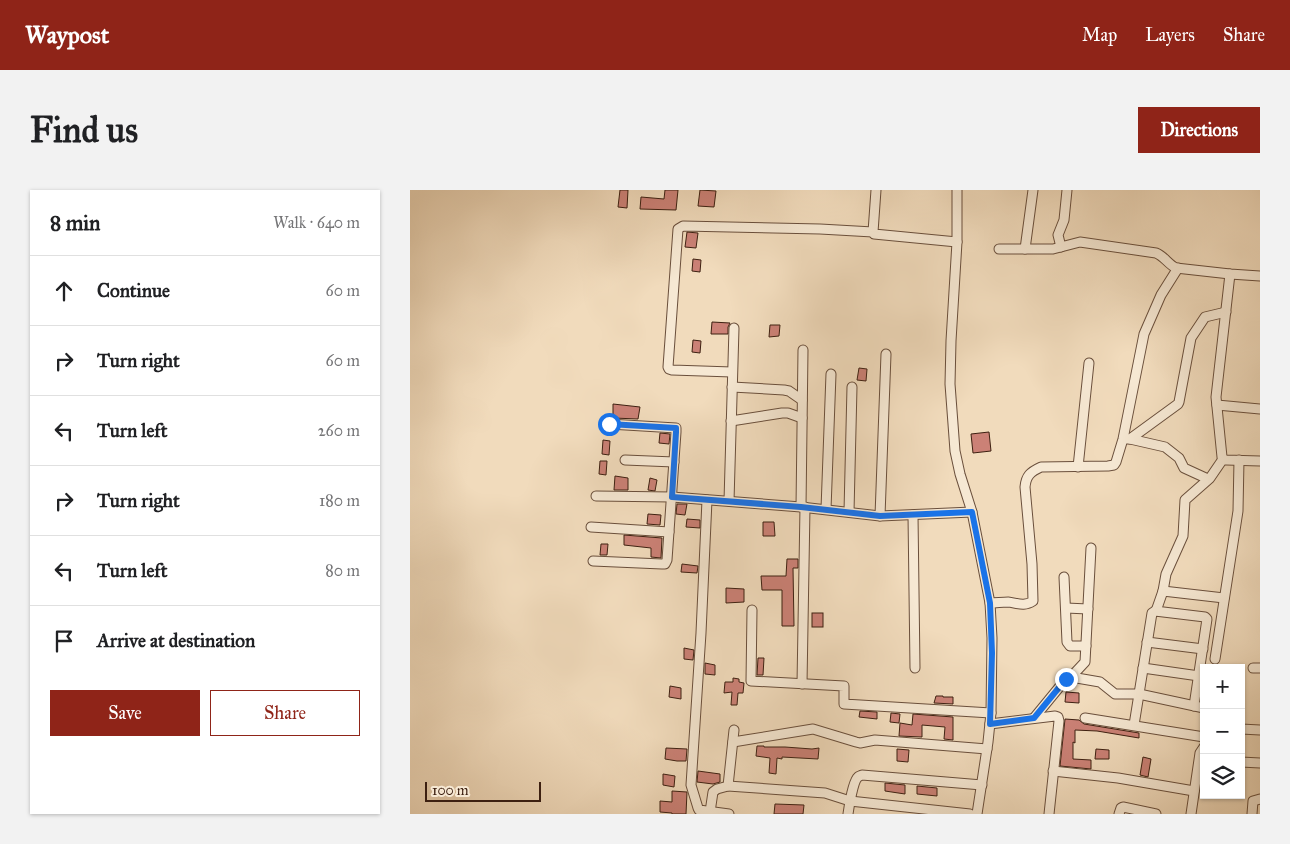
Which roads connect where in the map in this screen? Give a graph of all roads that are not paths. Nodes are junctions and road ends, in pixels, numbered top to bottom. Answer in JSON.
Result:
{"nodes":[{"id":1,"x":876,"y":190,"type":"edge"},
{"id":2,"x":957,"y":190,"type":"edge"},
{"id":3,"x":1033,"y":190,"type":"edge"},
{"id":4,"x":1066,"y":190,"type":"edge"},
{"id":5,"x":873,"y":232,"type":"junction"},
{"id":6,"x":958,"y":242,"type":"junction"},
{"id":7,"x":1061,"y":248,"type":"junction"},
{"id":8,"x":999,"y":249,"type":"dead end"},
{"id":9,"x":1025,"y":249,"type":"junction"},
{"id":10,"x":1178,"y":268,"type":"junction"},
{"id":11,"x":1230,"y":274,"type":"junction"},
{"id":12,"x":1260,"y":276,"type":"edge"},
{"id":13,"x":1226,"y":312,"type":"junction"},
{"id":14,"x":734,"y":328,"type":"dead end"},
{"id":15,"x":803,"y":350,"type":"dead end"},
{"id":16,"x":886,"y":354,"type":"dead end"},
{"id":17,"x":1089,"y":364,"type":"dead end"},
{"id":18,"x":732,"y":372,"type":"junction"},
{"id":19,"x":831,"y":374,"type":"dead end"},
{"id":20,"x":732,"y":387,"type":"junction"},
{"id":21,"x":852,"y":387,"type":"dead end"},
{"id":22,"x":802,"y":400,"type":"junction"},
{"id":23,"x":1217,"y":405,"type":"junction"},
{"id":24,"x":1260,"y":409,"type":"edge"},
{"id":25,"x":802,"y":418,"type":"junction"},
{"id":26,"x":731,"y":421,"type":"junction"},
{"id":27,"x":609,"y":424,"type":"dead end"},
{"id":28,"x":1126,"y":439,"type":"junction"},
{"id":29,"x":1223,"y":459,"type":"junction"},
{"id":30,"x":625,"y":460,"type":"dead end"},
{"id":31,"x":1239,"y":460,"type":"junction"},
{"id":32,"x":1260,"y":461,"type":"edge"},
{"id":33,"x":674,"y":462,"type":"junction"},
{"id":34,"x":1078,"y":467,"type":"junction"},
{"id":35,"x":1208,"y":479,"type":"junction"},
{"id":36,"x":596,"y":496,"type":"dead end"},
{"id":37,"x":672,"y":497,"type":"junction"},
{"id":38,"x":707,"y":500,"type":"junction"},
{"id":39,"x":729,"y":501,"type":"junction"},
{"id":40,"x":803,"y":507,"type":"junction"},
{"id":41,"x":826,"y":509,"type":"junction"},
{"id":42,"x":848,"y":512,"type":"junction"},
{"id":43,"x":972,"y":512,"type":"junction"},
{"id":44,"x":913,"y":515,"type":"junction"},
{"id":45,"x":880,"y":516,"type":"junction"},
{"id":46,"x":591,"y":526,"type":"dead end"},
{"id":47,"x":669,"y":532,"type":"junction"},
{"id":48,"x":1092,"y":548,"type":"dead end"},
{"id":49,"x":593,"y":561,"type":"dead end"},
{"id":50,"x":1064,"y":577,"type":"dead end"},
{"id":51,"x":1163,"y":591,"type":"junction"},
{"id":52,"x":1224,"y":598,"type":"junction"},
{"id":53,"x":990,"y":603,"type":"junction"},
{"id":54,"x":1066,"y":608,"type":"junction"},
{"id":55,"x":1088,"y":609,"type":"junction"},
{"id":56,"x":752,"y":610,"type":"dead end"},
{"id":57,"x":1156,"y":611,"type":"junction"},
{"id":58,"x":1147,"y":642,"type":"junction"},
{"id":59,"x":1086,"y":646,"type":"junction"},
{"id":60,"x":1203,"y":649,"type":"junction"},
{"id":61,"x":1215,"y":659,"type":"dead end"},
{"id":62,"x":915,"y":668,"type":"dead end"},
{"id":63,"x":1143,"y":668,"type":"junction"},
{"id":64,"x":1199,"y":676,"type":"junction"},
{"id":65,"x":1071,"y":677,"type":"junction"},
{"id":66,"x":802,"y":684,"type":"junction"},
{"id":67,"x":1138,"y":694,"type":"junction"},
{"id":68,"x":1199,"y":707,"type":"edge"},
{"id":69,"x":991,"y":713,"type":"junction"},
{"id":70,"x":1034,"y":718,"type":"junction"},
{"id":71,"x":1085,"y":718,"type":"dead end"},
{"id":72,"x":990,"y":724,"type":"junction"},
{"id":73,"x":1134,"y":726,"type":"junction"},
{"id":74,"x":1245,"y":729,"type":"edge"},
{"id":75,"x":734,"y":730,"type":"dead end"},
{"id":76,"x":1260,"y":730,"type":"edge"},
{"id":77,"x":1200,"y":736,"type":"edge"},
{"id":78,"x":733,"y":742,"type":"junction"},
{"id":79,"x":987,"y":749,"type":"junction"},
{"id":80,"x":1245,"y":762,"type":"edge"},
{"id":81,"x":1260,"y":763,"type":"edge"},
{"id":82,"x":1200,"y":767,"type":"edge"},
{"id":83,"x":1053,"y":770,"type":"junction"},
{"id":84,"x":982,"y":785,"type":"junction"},
{"id":85,"x":728,"y":786,"type":"junction"},
{"id":86,"x":1194,"y":791,"type":"junction"},
{"id":87,"x":1260,"y":799,"type":"edge"},
{"id":88,"x":850,"y":801,"type":"junction"},
{"id":89,"x":710,"y":812,"type":"junction"},
{"id":90,"x":729,"y":814,"type":"edge"},
{"id":91,"x":848,"y":814,"type":"edge"},
{"id":92,"x":970,"y":814,"type":"edge"},
{"id":93,"x":977,"y":814,"type":"edge"},
{"id":94,"x":1049,"y":814,"type":"edge"},
{"id":95,"x":1120,"y":814,"type":"edge"},
{"id":96,"x":1156,"y":814,"type":"edge"},
{"id":97,"x":1191,"y":814,"type":"edge"},
{"id":98,"x":1252,"y":814,"type":"edge"}],
"edges":[{"from":1,"to":5,"type":"street"},
{"from":2,"to":6,"type":"street"},
{"from":3,"to":9,"type":"street"},
{"from":4,"to":7,"type":"street"},
{"from":5,"to":6,"type":"street"},
{"from":5,"to":18,"type":"street"},
{"from":6,"to":43,"type":"street"},
{"from":7,"to":9,"type":"street"},
{"from":7,"to":10,"type":"street"},
{"from":8,"to":9,"type":"street"},
{"from":10,"to":11,"type":"street"},
{"from":10,"to":28,"type":"street"},
{"from":11,"to":12,"type":"street"},
{"from":11,"to":13,"type":"street"},
{"from":13,"to":23,"type":"street"},
{"from":13,"to":28,"type":"street"},
{"from":14,"to":18,"type":"street"},
{"from":15,"to":22,"type":"street"},
{"from":16,"to":45,"type":"street"},
{"from":17,"to":34,"type":"street"},
{"from":18,"to":20,"type":"street"},
{"from":19,"to":41,"type":"street"},
{"from":20,"to":22,"type":"street"},
{"from":20,"to":26,"type":"street"},
{"from":21,"to":42,"type":"street"},
{"from":22,"to":25,"type":"street"},
{"from":23,"to":24,"type":"street"},
{"from":23,"to":29,"type":"street"},
{"from":25,"to":26,"type":"street"},
{"from":25,"to":40,"type":"street"},
{"from":26,"to":39,"type":"street"},
{"from":27,"to":33,"type":"street"},
{"from":28,"to":34,"type":"street"},
{"from":28,"to":35,"type":"street"},
{"from":29,"to":31,"type":"street"},
{"from":29,"to":35,"type":"street"},
{"from":30,"to":33,"type":"street"},
{"from":31,"to":32,"type":"street"},
{"from":31,"to":52,"type":"street"},
{"from":33,"to":37,"type":"street"},
{"from":34,"to":53,"type":"street"},
{"from":35,"to":51,"type":"street"},
{"from":36,"to":37,"type":"street"},
{"from":37,"to":38,"type":"street"},
{"from":37,"to":47,"type":"street"},
{"from":38,"to":39,"type":"street"},
{"from":38,"to":89,"type":"street"},
{"from":39,"to":40,"type":"street"},
{"from":40,"to":41,"type":"street"},
{"from":40,"to":66,"type":"street"},
{"from":41,"to":42,"type":"street"},
{"from":42,"to":45,"type":"street"},
{"from":43,"to":44,"type":"street"},
{"from":43,"to":53,"type":"street"},
{"from":44,"to":45,"type":"street"},
{"from":44,"to":62,"type":"street"},
{"from":46,"to":47,"type":"street"},
{"from":47,"to":49,"type":"street"},
{"from":48,"to":55,"type":"street"},
{"from":50,"to":54,"type":"street"},
{"from":51,"to":52,"type":"street"},
{"from":51,"to":57,"type":"street"},
{"from":52,"to":61,"type":"street"},
{"from":53,"to":69,"type":"street"},
{"from":54,"to":55,"type":"street"},
{"from":54,"to":59,"type":"street"},
{"from":55,"to":59,"type":"street"},
{"from":56,"to":66,"type":"street"},
{"from":57,"to":58,"type":"street"},
{"from":57,"to":60,"type":"street"},
{"from":58,"to":60,"type":"street"},
{"from":58,"to":63,"type":"street"},
{"from":59,"to":65,"type":"street"},
{"from":60,"to":64,"type":"street"},
{"from":63,"to":64,"type":"street"},
{"from":63,"to":67,"type":"street"},
{"from":64,"to":68,"type":"street"},
{"from":65,"to":67,"type":"street"},
{"from":65,"to":70,"type":"street"},
{"from":66,"to":69,"type":"street"},
{"from":67,"to":68,"type":"street"},
{"from":67,"to":73,"type":"street"},
{"from":69,"to":72,"type":"street"},
{"from":70,"to":72,"type":"street"},
{"from":70,"to":83,"type":"street"},
{"from":71,"to":73,"type":"street"},
{"from":72,"to":79,"type":"street"},
{"from":73,"to":77,"type":"street"},
{"from":74,"to":76,"type":"street"},
{"from":75,"to":78,"type":"street"},
{"from":78,"to":79,"type":"street"},
{"from":78,"to":85,"type":"street"},
{"from":79,"to":84,"type":"street"},
{"from":80,"to":81,"type":"street"},
{"from":82,"to":86,"type":"street"},
{"from":83,"to":86,"type":"street"},
{"from":83,"to":94,"type":"street"},
{"from":84,"to":88,"type":"street"},
{"from":84,"to":93,"type":"street"},
{"from":85,"to":88,"type":"street"},
{"from":85,"to":89,"type":"street"},
{"from":86,"to":97,"type":"street"},
{"from":87,"to":98,"type":"street"},
{"from":88,"to":91,"type":"street"},
{"from":88,"to":92,"type":"street"},
{"from":89,"to":90,"type":"street"},
{"from":95,"to":96,"type":"street"}]}
